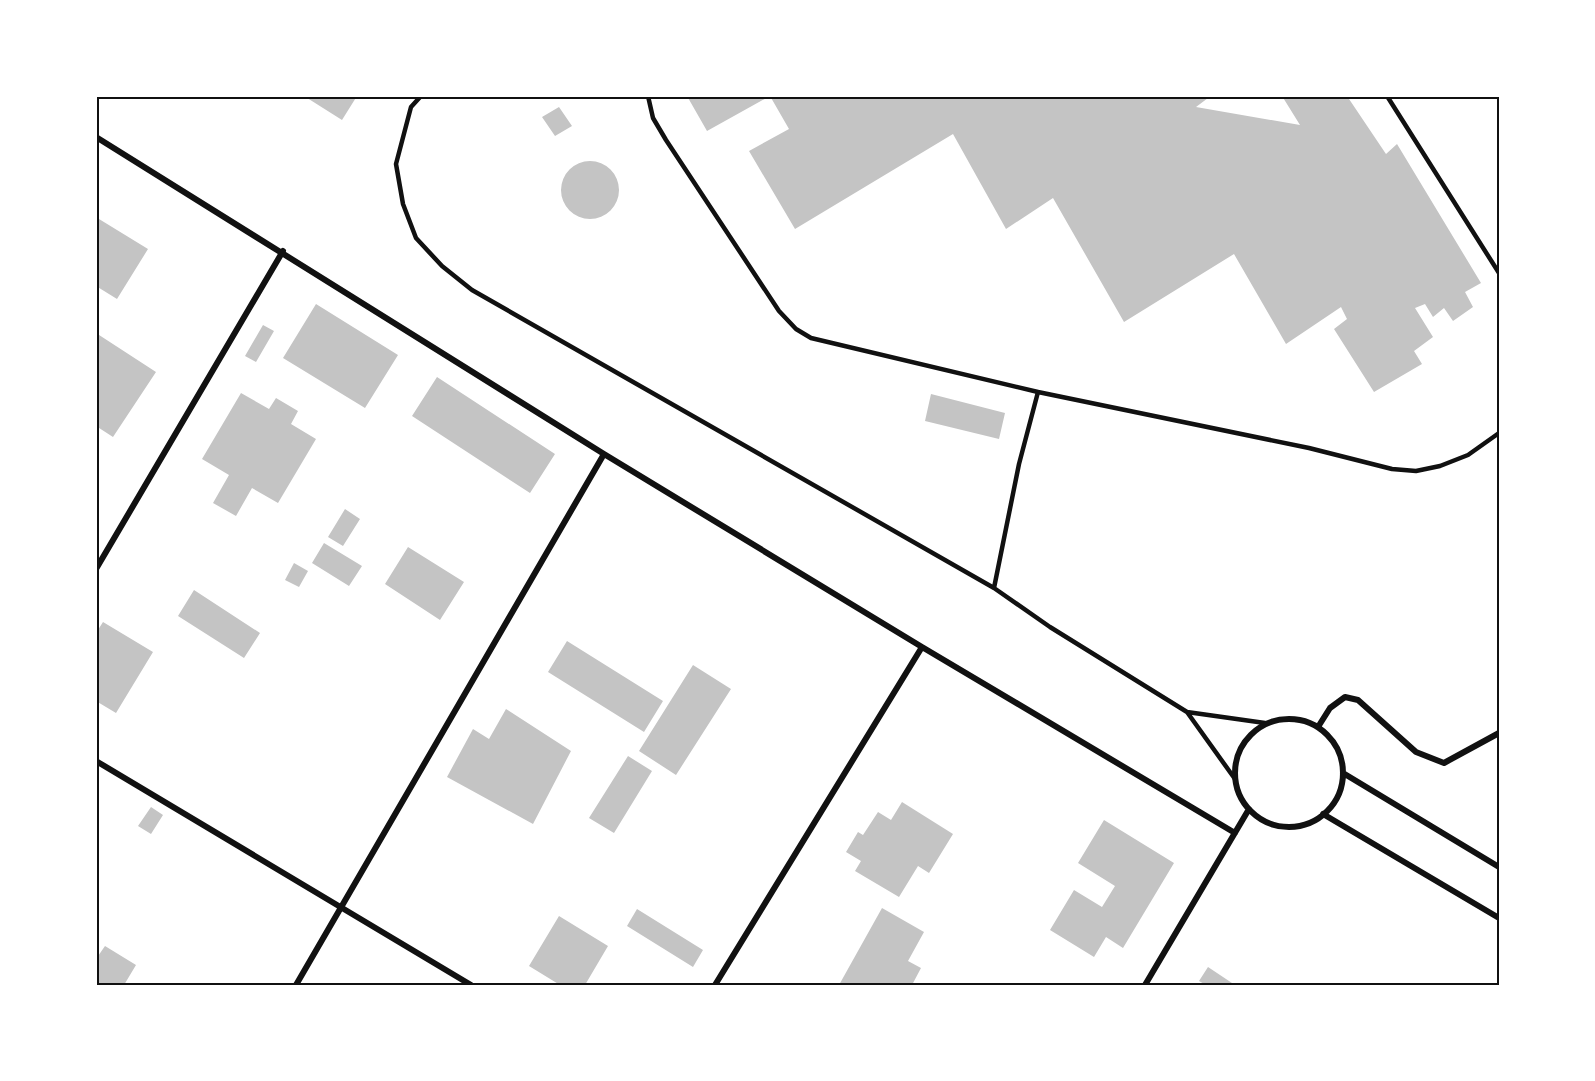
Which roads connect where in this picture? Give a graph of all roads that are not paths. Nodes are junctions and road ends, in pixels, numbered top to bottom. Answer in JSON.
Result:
{"nodes":[{"id":1,"x":421,"y":96,"type":"edge"},
{"id":2,"x":648,"y":96,"type":"edge"},
{"id":3,"x":1387,"y":96,"type":"edge"},
{"id":4,"x":96,"y":137,"type":"edge"},
{"id":5,"x":283,"y":252,"type":"junction"},
{"id":6,"x":1499,"y":273,"type":"edge"},
{"id":7,"x":1038,"y":392,"type":"junction"},
{"id":8,"x":1499,"y":433,"type":"edge"},
{"id":9,"x":604,"y":454,"type":"junction"},
{"id":10,"x":96,"y":569,"type":"edge"},
{"id":11,"x":994,"y":588,"type":"junction"},
{"id":12,"x":921,"y":647,"type":"junction"},
{"id":13,"x":1187,"y":712,"type":"junction"},
{"id":14,"x":1265,"y":723,"type":"junction"},
{"id":15,"x":1318,"y":727,"type":"junction"},
{"id":16,"x":1499,"y":733,"type":"edge"},
{"id":17,"x":96,"y":761,"type":"edge"},
{"id":18,"x":1343,"y":773,"type":"junction"},
{"id":19,"x":1235,"y":779,"type":"junction"},
{"id":20,"x":1249,"y":809,"type":"junction"},
{"id":21,"x":1323,"y":814,"type":"junction"},
{"id":22,"x":1235,"y":833,"type":"junction"},
{"id":23,"x":1499,"y":867,"type":"edge"},
{"id":24,"x":342,"y":908,"type":"junction"},
{"id":25,"x":1499,"y":918,"type":"edge"},
{"id":26,"x":296,"y":985,"type":"edge"},
{"id":27,"x":471,"y":985,"type":"edge"},
{"id":28,"x":715,"y":985,"type":"edge"},
{"id":29,"x":1144,"y":985,"type":"edge"}],
"edges":[{"from":1,"to":11,"type":"lane"},
{"from":2,"to":7,"type":"lane"},
{"from":3,"to":6,"type":"lane"},
{"from":4,"to":5,"type":"street"},
{"from":5,"to":9,"type":"street"},
{"from":5,"to":10,"type":"street"},
{"from":7,"to":8,"type":"lane"},
{"from":7,"to":11,"type":"lane"},
{"from":9,"to":12,"type":"street"},
{"from":9,"to":24,"type":"street"},
{"from":11,"to":13,"type":"lane"},
{"from":12,"to":22,"type":"street"},
{"from":12,"to":28,"type":"street"},
{"from":13,"to":14,"type":"lane"},
{"from":13,"to":19,"type":"lane"},
{"from":14,"to":15,"type":"street"},
{"from":14,"to":19,"type":"street"},
{"from":15,"to":16,"type":"street"},
{"from":15,"to":18,"type":"street"},
{"from":17,"to":24,"type":"street"},
{"from":18,"to":21,"type":"street"},
{"from":18,"to":23,"type":"street"},
{"from":19,"to":20,"type":"street"},
{"from":20,"to":21,"type":"street"},
{"from":20,"to":22,"type":"street"},
{"from":21,"to":25,"type":"street"},
{"from":22,"to":29,"type":"street"},
{"from":24,"to":26,"type":"street"},
{"from":24,"to":27,"type":"street"}]}
